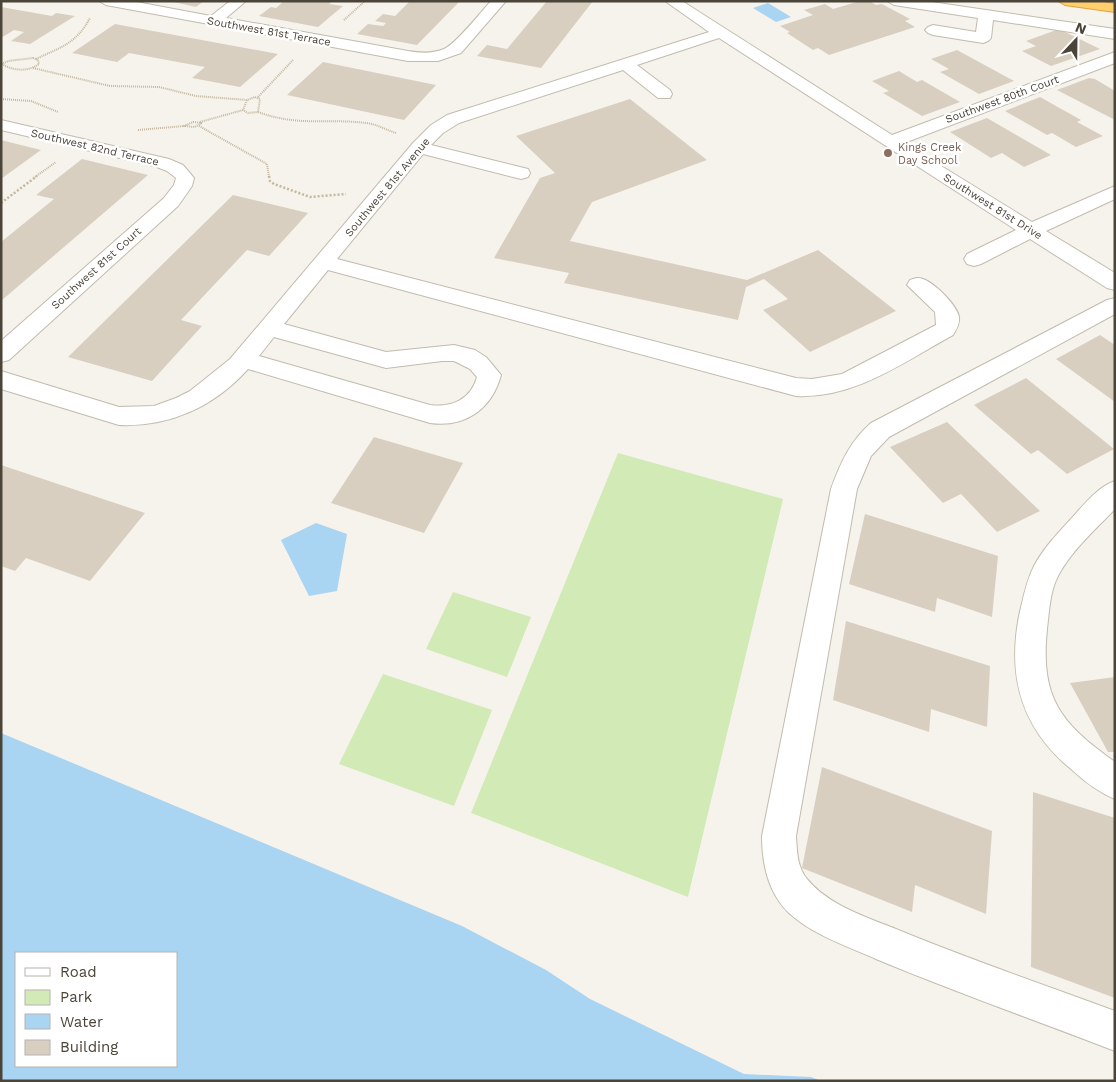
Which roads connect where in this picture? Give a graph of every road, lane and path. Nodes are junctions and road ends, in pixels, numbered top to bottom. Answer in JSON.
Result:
{"nodes":[{"id":1,"x":106,"y":1,"type":"edge"},
{"id":2,"x":239,"y":1,"type":"edge"},
{"id":3,"x":499,"y":1,"type":"edge"},
{"id":4,"x":672,"y":1,"type":"edge"},
{"id":5,"x":894,"y":1,"type":"edge"},
{"id":6,"x":1065,"y":1,"type":"edge"},
{"id":7,"x":1115,"y":8,"type":"edge"},
{"id":8,"x":986,"y":14,"type":"junction"},
{"id":9,"x":91,"y":16,"type":"dead end"},
{"id":10,"x":213,"y":20,"type":"junction"},
{"id":11,"x":933,"y":30,"type":"dead end"},
{"id":12,"x":720,"y":33,"type":"junction"},
{"id":13,"x":1115,"y":34,"type":"edge"},
{"id":14,"x":296,"y":56,"type":"dead end"},
{"id":15,"x":1115,"y":58,"type":"edge"},
{"id":16,"x":36,"y":59,"type":"junction"},
{"id":17,"x":2,"y":63,"type":"edge"},
{"id":18,"x":624,"y":63,"type":"junction"},
{"id":19,"x":33,"y":68,"type":"junction"},
{"id":20,"x":664,"y":94,"type":"dead end"},
{"id":21,"x":258,"y":97,"type":"junction"},
{"id":22,"x":247,"y":100,"type":"junction"},
{"id":23,"x":243,"y":110,"type":"junction"},
{"id":24,"x":258,"y":112,"type":"junction"},
{"id":25,"x":200,"y":122,"type":"junction"},
{"id":26,"x":1,"y":125,"type":"edge"},
{"id":27,"x":199,"y":126,"type":"junction"},
{"id":28,"x":401,"y":135,"type":"dead end"},
{"id":29,"x":890,"y":142,"type":"junction"},
{"id":30,"x":419,"y":148,"type":"junction"},
{"id":31,"x":59,"y":160,"type":"dead end"},
{"id":32,"x":521,"y":173,"type":"dead end"},
{"id":33,"x":185,"y":178,"type":"joint"},
{"id":34,"x":1115,"y":192,"type":"edge"},
{"id":35,"x":351,"y":195,"type":"dead end"},
{"id":36,"x":1,"y":203,"type":"edge"},
{"id":37,"x":1032,"y":230,"type":"junction"},
{"id":38,"x":974,"y":259,"type":"dead end"},
{"id":39,"x":323,"y":262,"type":"junction"},
{"id":40,"x":1115,"y":283,"type":"edge"},
{"id":41,"x":918,"y":285,"type":"dead end"},
{"id":42,"x":1115,"y":305,"type":"edge"},
{"id":43,"x":270,"y":328,"type":"junction"},
{"id":44,"x":1,"y":354,"type":"edge"},
{"id":45,"x":244,"y":360,"type":"junction"},
{"id":46,"x":1,"y":380,"type":"edge"},
{"id":47,"x":1115,"y":492,"type":"edge"},
{"id":48,"x":1115,"y":782,"type":"edge"},
{"id":49,"x":1115,"y":1031,"type":"edge"}],
"edges":[{"from":1,"to":10,"type":"street","name":"Southwest 81st Terrace"},
{"from":2,"to":10,"type":"street"},
{"from":3,"to":10,"type":"street","name":"Southwest 81st Terrace"},
{"from":4,"to":12,"type":"street","name":"Southwest 81st Drive"},
{"from":5,"to":8,"type":"street"},
{"from":6,"to":7,"type":"highway"},
{"from":8,"to":11,"type":"street"},
{"from":8,"to":13,"type":"street"},
{"from":9,"to":16,"type":"path"},
{"from":12,"to":18,"type":"street","name":"Southwest 81st Avenue"},
{"from":12,"to":29,"type":"street","name":"Southwest 81st Drive"},
{"from":14,"to":21,"type":"path"},
{"from":15,"to":29,"type":"street","name":"Southwest 80th Court"},
{"from":16,"to":17,"type":"path"},
{"from":16,"to":19,"type":"path"},
{"from":17,"to":19,"type":"path"},
{"from":18,"to":20,"type":"street"},
{"from":18,"to":30,"type":"street","name":"Southwest 81st Avenue"},
{"from":19,"to":22,"type":"path"},
{"from":21,"to":22,"type":"path"},
{"from":21,"to":24,"type":"path"},
{"from":22,"to":23,"type":"path"},
{"from":23,"to":24,"type":"path"},
{"from":23,"to":25,"type":"path"},
{"from":24,"to":28,"type":"path"},
{"from":25,"to":27,"type":"path"},
{"from":25,"to":27,"type":"path"},
{"from":26,"to":33,"type":"street","name":"Southwest 82nd Terrace"},
{"from":27,"to":35,"type":"path"},
{"from":29,"to":37,"type":"street","name":"Southwest 81st Drive"},
{"from":30,"to":32,"type":"street"},
{"from":30,"to":39,"type":"street","name":"Southwest 81st Avenue"},
{"from":31,"to":36,"type":"path"},
{"from":33,"to":44,"type":"street","name":"Southwest 81st Court"},
{"from":34,"to":37,"type":"street"},
{"from":37,"to":38,"type":"street"},
{"from":37,"to":40,"type":"street","name":"Southwest 81st Drive"},
{"from":39,"to":41,"type":"street"},
{"from":39,"to":43,"type":"street","name":"Southwest 81st Avenue"},
{"from":42,"to":49,"type":"street"},
{"from":43,"to":45,"type":"street","name":"Southwest 81st Avenue"},
{"from":43,"to":45,"type":"street"},
{"from":45,"to":46,"type":"street","name":"Southwest 81st Avenue"},
{"from":47,"to":48,"type":"street"}]}
